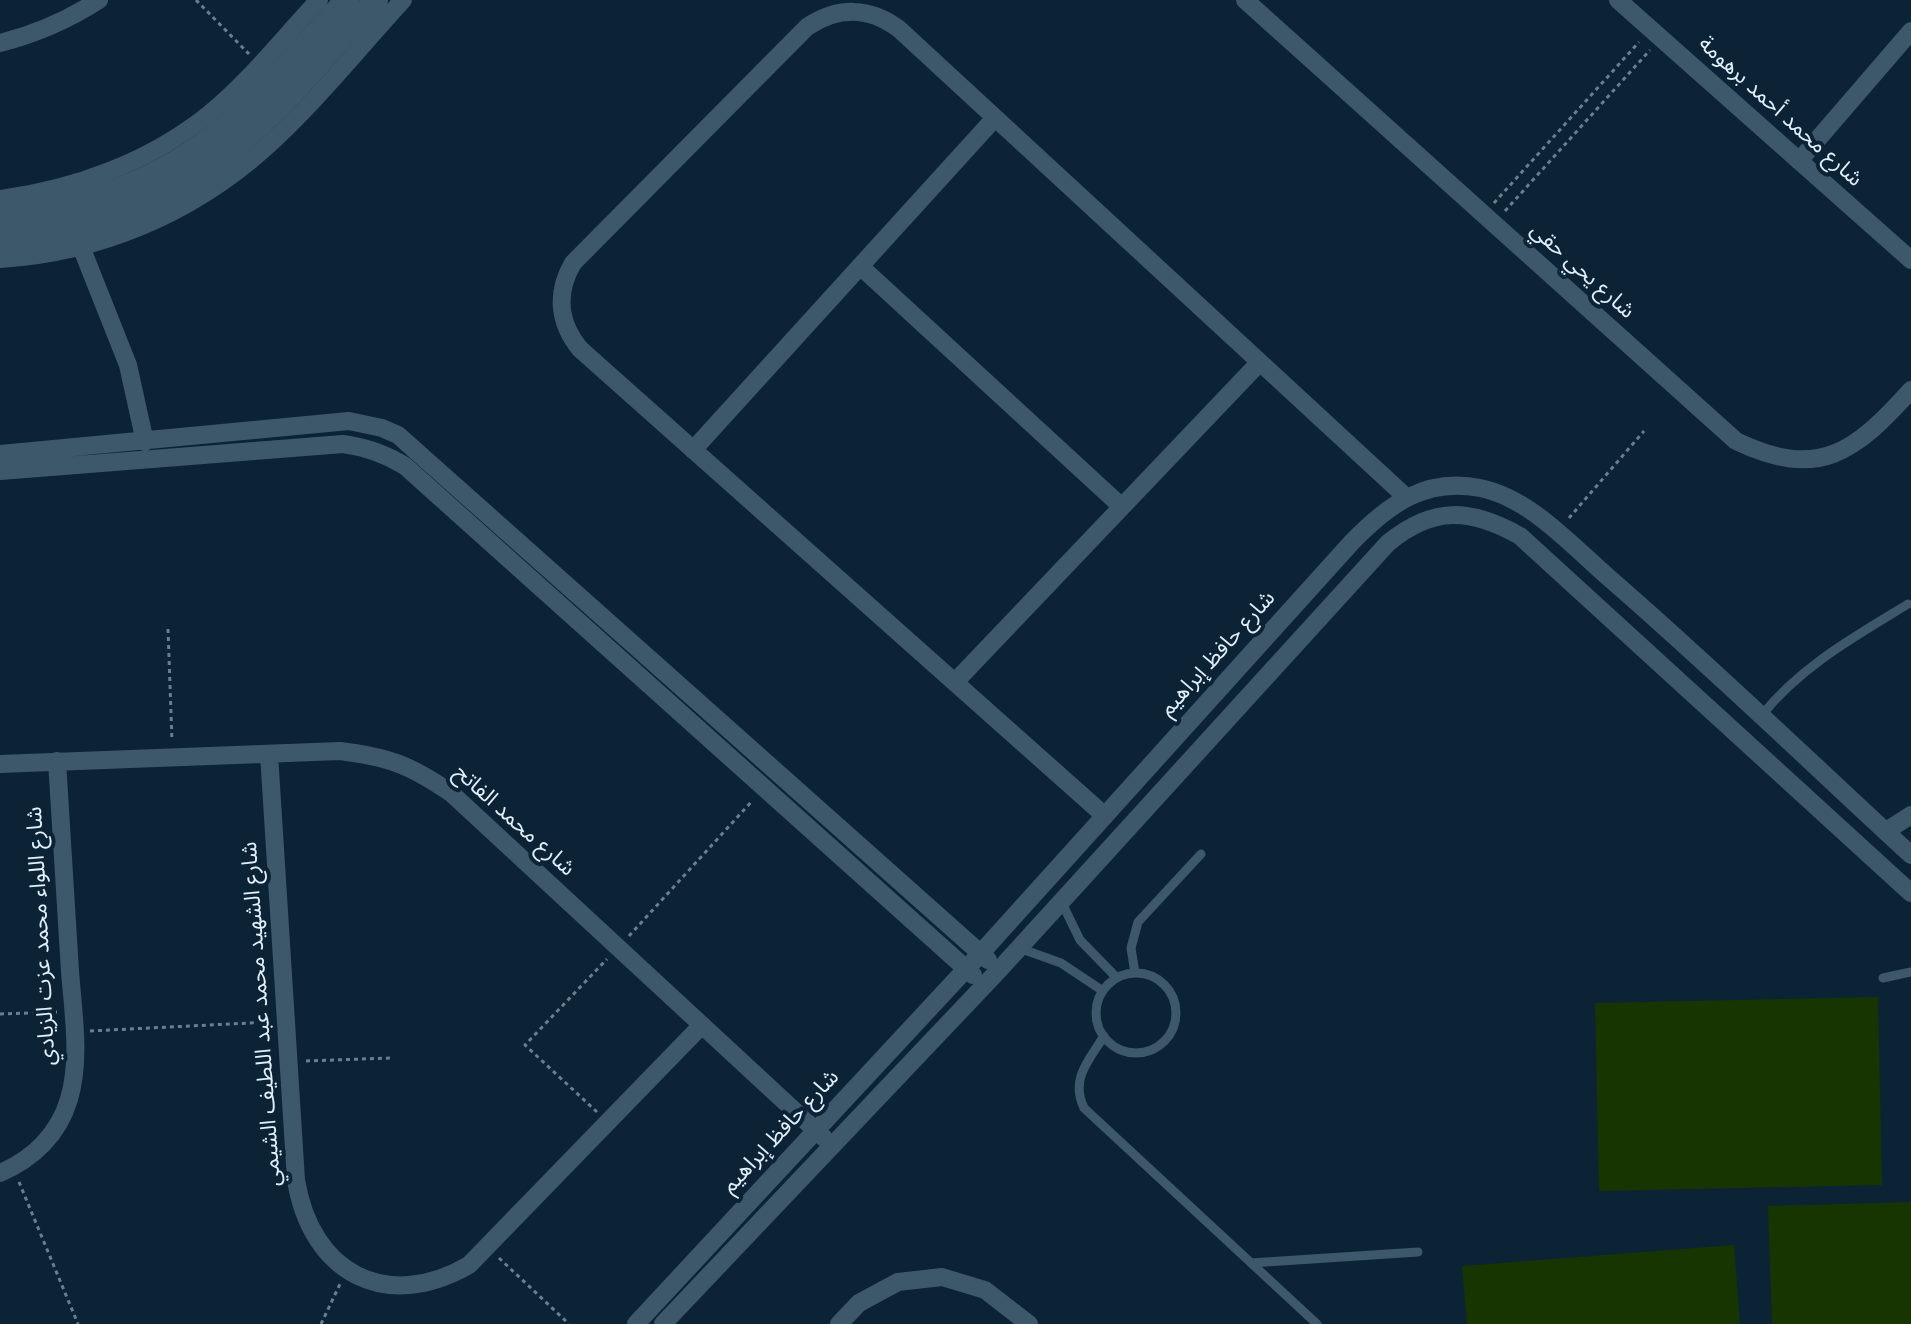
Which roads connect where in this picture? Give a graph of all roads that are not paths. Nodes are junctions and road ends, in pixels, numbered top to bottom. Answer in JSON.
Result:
{"nodes":[{"id":1,"x":99,"y":0,"type":"edge"},
{"id":2,"x":319,"y":0,"type":"edge"},
{"id":3,"x":347,"y":0,"type":"edge"},
{"id":4,"x":376,"y":0,"type":"edge"},
{"id":5,"x":403,"y":0,"type":"edge"},
{"id":6,"x":1245,"y":0,"type":"edge"},
{"id":7,"x":1618,"y":0,"type":"edge"},
{"id":8,"x":1911,"y":31,"type":"edge"},
{"id":9,"x":0,"y":43,"type":"edge"},
{"id":10,"x":295,"y":103,"type":"junction"},
{"id":11,"x":994,"y":119,"type":"junction"},
{"id":12,"x":1799,"y":161,"type":"junction"},
{"id":13,"x":0,"y":199,"type":"edge"},
{"id":14,"x":0,"y":218,"type":"edge"},
{"id":15,"x":78,"y":239,"type":"junction"},
{"id":16,"x":0,"y":242,"type":"edge"},
{"id":17,"x":0,"y":259,"type":"edge"},
{"id":18,"x":1911,"y":260,"type":"edge"},
{"id":19,"x":860,"y":266,"type":"junction"},
{"id":20,"x":1259,"y":363,"type":"junction"},
{"id":21,"x":1911,"y":390,"type":"edge"},
{"id":22,"x":145,"y":442,"type":"junction"},
{"id":23,"x":207,"y":445,"type":"junction"},
{"id":24,"x":693,"y":450,"type":"junction"},
{"id":25,"x":0,"y":454,"type":"edge"},
{"id":26,"x":431,"y":462,"type":"junction"},
{"id":27,"x":0,"y":471,"type":"edge"},
{"id":28,"x":417,"y":476,"type":"junction"},
{"id":29,"x":1406,"y":497,"type":"junction"},
{"id":30,"x":1122,"y":507,"type":"junction"},
{"id":31,"x":1908,"y":604,"type":"dead end"},
{"id":32,"x":1643,"y":607,"type":"junction"},
{"id":33,"x":1624,"y":630,"type":"junction"},
{"id":34,"x":1252,"y":653,"type":"junction"},
{"id":35,"x":1270,"y":672,"type":"junction"},
{"id":36,"x":955,"y":682,"type":"junction"},
{"id":37,"x":1761,"y":716,"type":"junction"},
{"id":38,"x":269,"y":754,"type":"junction"},
{"id":39,"x":57,"y":761,"type":"junction"},
{"id":40,"x":0,"y":764,"type":"edge"},
{"id":41,"x":1911,"y":815,"type":"edge"},
{"id":42,"x":1105,"y":816,"type":"junction"},
{"id":43,"x":1886,"y":831,"type":"junction"},
{"id":44,"x":1909,"y":851,"type":"edge"},
{"id":45,"x":1201,"y":854,"type":"dead end"},
{"id":46,"x":1911,"y":893,"type":"edge"},
{"id":47,"x":1061,"y":901,"type":"junction"},
{"id":48,"x":1019,"y":948,"type":"junction"},
{"id":49,"x":980,"y":954,"type":"junction"},
{"id":50,"x":967,"y":969,"type":"junction"},
{"id":51,"x":999,"y":970,"type":"junction"},
{"id":52,"x":1911,"y":972,"type":"edge"},
{"id":53,"x":1135,"y":973,"type":"junction"},
{"id":54,"x":1117,"y":978,"type":"junction"},
{"id":55,"x":1883,"y":978,"type":"dead end"},
{"id":56,"x":985,"y":985,"type":"junction"},
{"id":57,"x":1103,"y":991,"type":"junction"},
{"id":58,"x":702,"y":1025,"type":"junction"},
{"id":59,"x":1104,"y":1036,"type":"junction"},
{"id":60,"x":816,"y":1131,"type":"junction"},
{"id":61,"x":832,"y":1146,"type":"junction"},
{"id":62,"x":7,"y":1170,"type":"edge"},
{"id":63,"x":1418,"y":1252,"type":"dead end"},
{"id":64,"x":1251,"y":1263,"type":"junction"},
{"id":65,"x":660,"y":1297,"type":"junction"},
{"id":66,"x":669,"y":1318,"type":"edge"},
{"id":67,"x":636,"y":1324,"type":"edge"},
{"id":68,"x":689,"y":1324,"type":"edge"},
{"id":69,"x":839,"y":1324,"type":"edge"},
{"id":70,"x":1029,"y":1324,"type":"edge"},
{"id":71,"x":1317,"y":1324,"type":"edge"}],
"edges":[{"from":1,"to":9,"type":"street"},
{"from":2,"to":13,"type":"street"},
{"from":3,"to":14,"type":"street"},
{"from":4,"to":10,"type":"street"},
{"from":5,"to":10,"type":"street"},
{"from":6,"to":21,"type":"street","name":"شارع يحي حقي"},
{"from":7,"to":12,"type":"street","name":"شارع محمد أحمد برهومة"},
{"from":8,"to":12,"type":"street"},
{"from":10,"to":15,"type":"street"},
{"from":11,"to":19,"type":"street"},
{"from":11,"to":20,"type":"street"},
{"from":11,"to":24,"type":"street"},
{"from":12,"to":18,"type":"street","name":"شارع محمد أحمد برهومة"},
{"from":15,"to":16,"type":"street"},
{"from":15,"to":17,"type":"street"},
{"from":15,"to":22,"type":"street"},
{"from":19,"to":24,"type":"street"},
{"from":19,"to":30,"type":"street"},
{"from":20,"to":29,"type":"street"},
{"from":20,"to":30,"type":"street"},
{"from":22,"to":23,"type":"street"},
{"from":22,"to":25,"type":"street"},
{"from":23,"to":26,"type":"street"},
{"from":23,"to":27,"type":"street"},
{"from":23,"to":28,"type":"street"},
{"from":24,"to":36,"type":"street"},
{"from":26,"to":28,"type":"street"},
{"from":26,"to":49,"type":"street"},
{"from":28,"to":50,"type":"street"},
{"from":29,"to":32,"type":"street","name":"شارع حافظ إبراهيم"},
{"from":29,"to":34,"type":"street","name":"شارع حافظ إبراهيم"},
{"from":30,"to":36,"type":"street"},
{"from":31,"to":37,"type":"lane"},
{"from":32,"to":33,"type":"street"},
{"from":32,"to":37,"type":"street","name":"شارع حافظ إبراهيم"},
{"from":33,"to":35,"type":"street","name":"شارع حافظ إبراهيم"},
{"from":33,"to":46,"type":"street","name":"شارع حافظ إبراهيم"},
{"from":34,"to":35,"type":"street"},
{"from":34,"to":42,"type":"street","name":"شارع حافظ إبراهيم"},
{"from":35,"to":47,"type":"street","name":"شارع حافظ إبراهيم"},
{"from":36,"to":42,"type":"street"},
{"from":37,"to":43,"type":"street","name":"شارع حافظ إبراهيم"},
{"from":38,"to":39,"type":"street","name":"شارع محمد الفاتح"},
{"from":38,"to":58,"type":"street","name":"شارع محمد الفاتح"},
{"from":38,"to":58,"type":"street","name":"شارع الشهيد محمد عبد اللطيف الشيمي"},
{"from":39,"to":40,"type":"street","name":"شارع محمد الفاتح"},
{"from":39,"to":62,"type":"street","name":"شارع اللواء محمد عزت الزيادي"},
{"from":41,"to":43,"type":"street"},
{"from":42,"to":49,"type":"street","name":"شارع حافظ إبراهيم"},
{"from":43,"to":44,"type":"street","name":"شارع حافظ إبراهيم"},
{"from":45,"to":53,"type":"lane"},
{"from":47,"to":48,"type":"street","name":"شارع حافظ إبراهيم"},
{"from":47,"to":54,"type":"lane"},
{"from":48,"to":51,"type":"street","name":"شارع حافظ إبراهيم"},
{"from":48,"to":57,"type":"lane"},
{"from":49,"to":50,"type":"street","name":"شارع حافظ إبراهيم"},
{"from":49,"to":51,"type":"street"},
{"from":50,"to":56,"type":"street"},
{"from":50,"to":60,"type":"street","name":"شارع حافظ إبراهيم"},
{"from":51,"to":56,"type":"street","name":"شارع حافظ إبراهيم"},
{"from":52,"to":55,"type":"lane"},
{"from":53,"to":54,"type":"lane"},
{"from":53,"to":59,"type":"lane"},
{"from":54,"to":57,"type":"lane"},
{"from":56,"to":61,"type":"street","name":"شارع حافظ إبراهيم"},
{"from":57,"to":59,"type":"lane"},
{"from":58,"to":60,"type":"street","name":"شارع محمد الفاتح"},
{"from":59,"to":64,"type":"lane"},
{"from":60,"to":61,"type":"street","name":"شارع محمد الفاتح"},
{"from":60,"to":65,"type":"street","name":"شارع حافظ إبراهيم"},
{"from":61,"to":66,"type":"street","name":"شارع حافظ إبراهيم"},
{"from":63,"to":64,"type":"lane"},
{"from":64,"to":71,"type":"lane"},
{"from":65,"to":66,"type":"street"},
{"from":65,"to":67,"type":"street","name":"شارع حافظ إبراهيم"},
{"from":66,"to":68,"type":"street"},
{"from":69,"to":70,"type":"street"}]}
